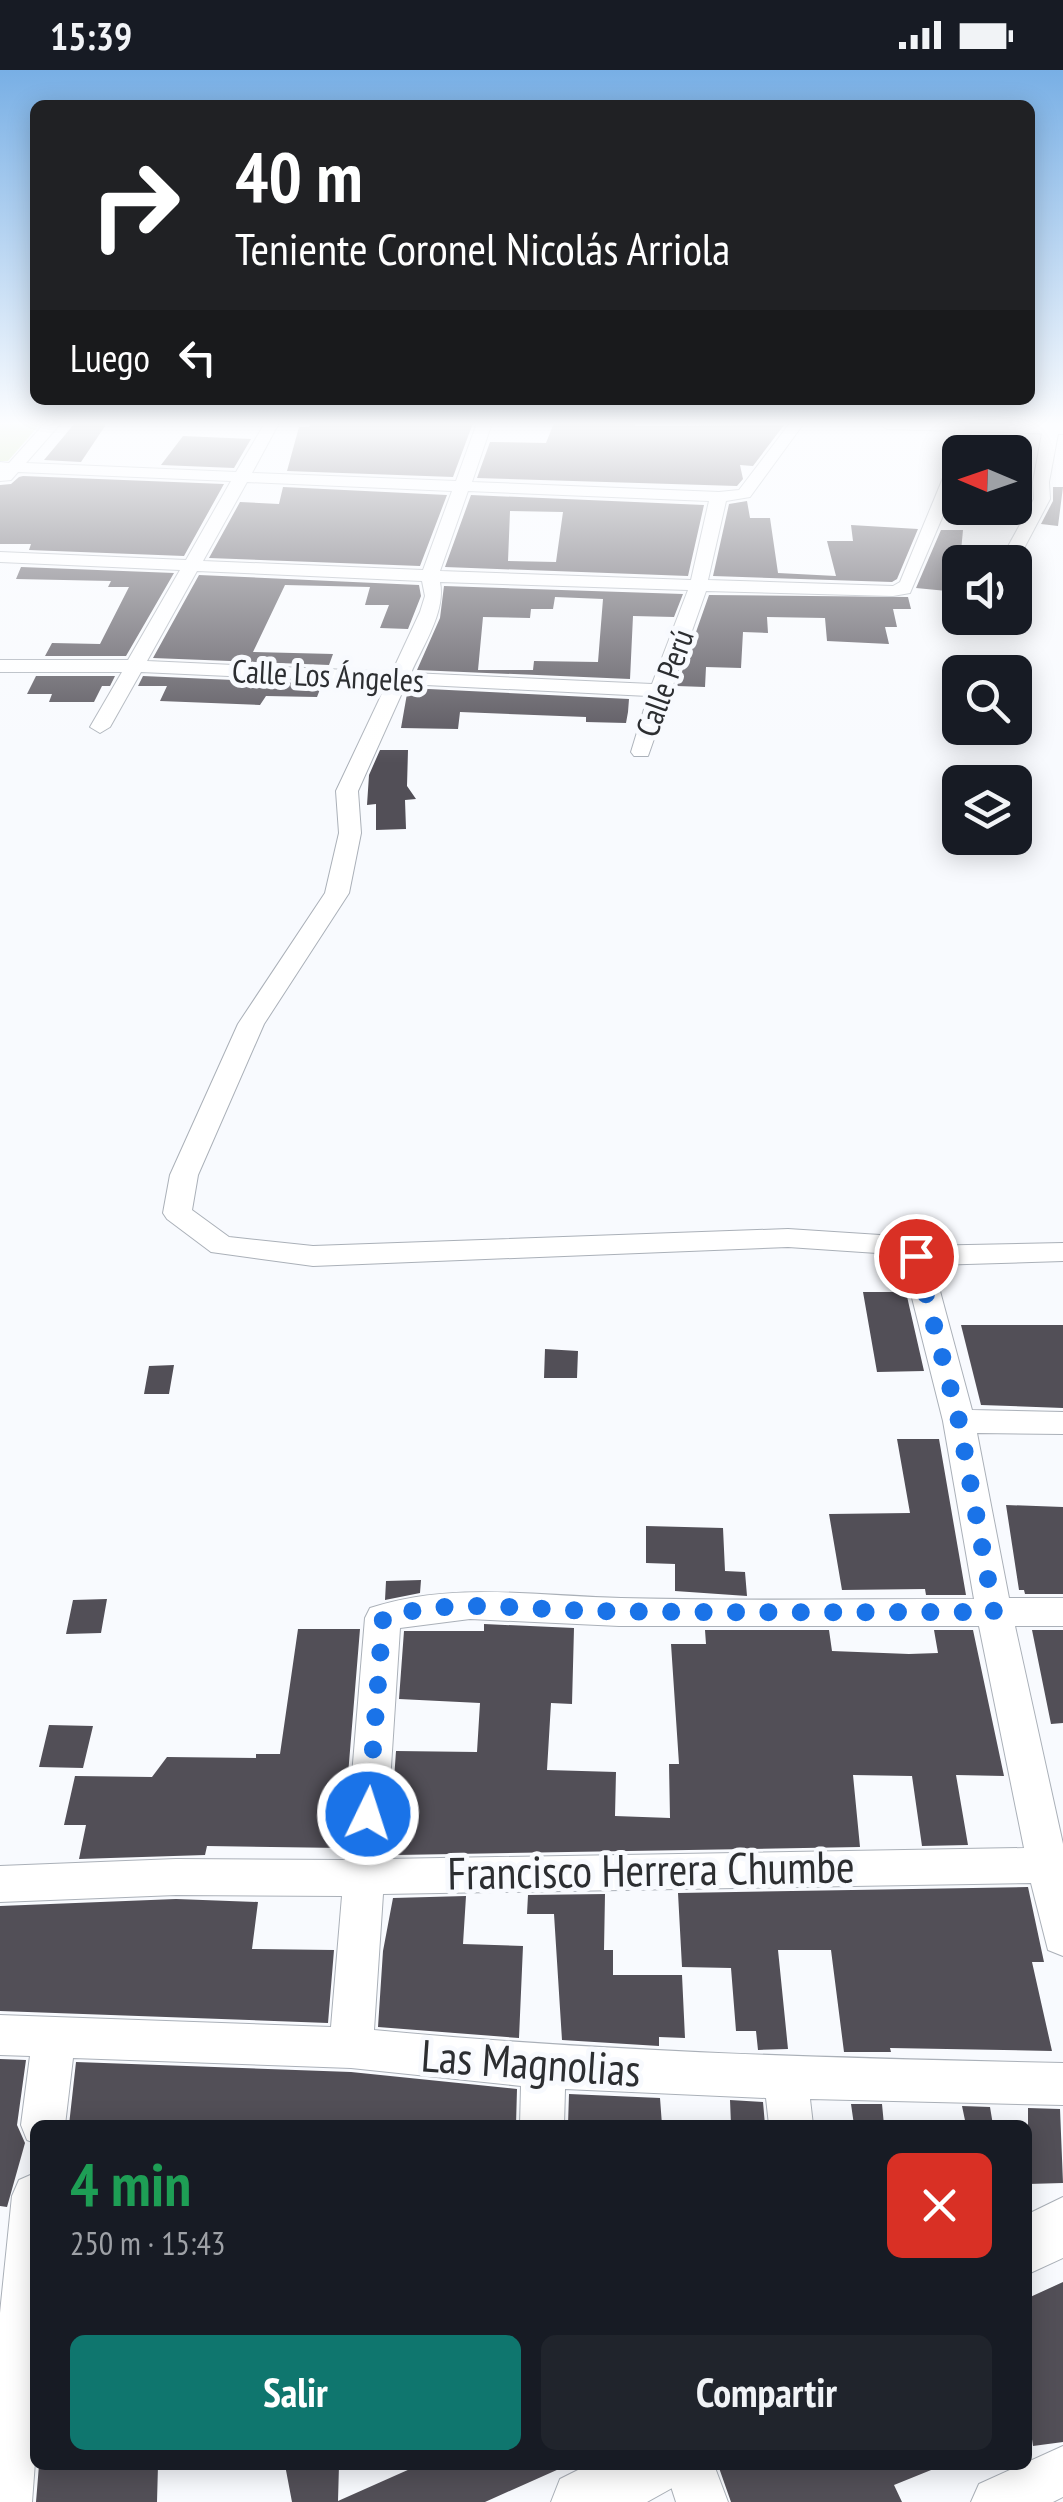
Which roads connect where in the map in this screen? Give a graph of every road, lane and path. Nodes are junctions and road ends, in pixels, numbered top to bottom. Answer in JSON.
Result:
{"nodes":[{"id":1,"x":206,"y":536,"type":"edge"},
{"id":2,"x":443,"y":536,"type":"edge"},
{"id":3,"x":706,"y":536,"type":"edge"},
{"id":4,"x":927,"y":536,"type":"edge"},
{"id":5,"x":0,"y":557,"type":"edge"},
{"id":6,"x":190,"y":564,"type":"junction"},
{"id":7,"x":430,"y":576,"type":"junction"},
{"id":8,"x":697,"y":584,"type":"junction"},
{"id":9,"x":0,"y":666,"type":"edge"},
{"id":10,"x":135,"y":666,"type":"junction"},
{"id":11,"x":398,"y":680,"type":"junction"},
{"id":12,"x":656,"y":690,"type":"junction"},
{"id":13,"x":100,"y":727,"type":"dead end"},
{"id":14,"x":641,"y":752,"type":"dead end"},
{"id":15,"x":1063,"y":1252,"type":"edge"},
{"id":16,"x":916,"y":1256,"type":"junction"},
{"id":17,"x":959,"y":1421,"type":"junction"},
{"id":18,"x":1063,"y":1423,"type":"edge"},
{"id":19,"x":994,"y":1612,"type":"junction"},
{"id":20,"x":1063,"y":1612,"type":"edge"},
{"id":21,"x":1056,"y":1865,"type":"edge"},
{"id":22,"x":364,"y":1878,"type":"junction"},
{"id":23,"x":0,"y":1884,"type":"edge"},
{"id":24,"x":1063,"y":1936,"type":"edge"},
{"id":25,"x":0,"y":2035,"type":"edge"},
{"id":26,"x":54,"y":2035,"type":"junction"},
{"id":27,"x":351,"y":2048,"type":"junction"},
{"id":28,"x":543,"y":2067,"type":"junction"},
{"id":29,"x":786,"y":2078,"type":"junction"},
{"id":30,"x":1063,"y":2084,"type":"edge"},
{"id":31,"x":44,"y":2120,"type":"edge"},
{"id":32,"x":542,"y":2120,"type":"edge"},
{"id":33,"x":790,"y":2120,"type":"edge"},
{"id":34,"x":1063,"y":2226,"type":"edge"},
{"id":35,"x":30,"y":2228,"type":"edge"},
{"id":36,"x":1032,"y":2243,"type":"edge"},
{"id":37,"x":20,"y":2292,"type":"edge"},
{"id":38,"x":691,"y":2470,"type":"edge"},
{"id":39,"x":1063,"y":2471,"type":"edge"},
{"id":40,"x":6,"y":2502,"type":"edge"},
{"id":41,"x":702,"y":2502,"type":"edge"},
{"id":42,"x":997,"y":2502,"type":"edge"}],
"edges":[{"from":1,"to":6,"type":"street"},
{"from":2,"to":7,"type":"street"},
{"from":3,"to":8,"type":"street","name":"Calle Perú"},
{"from":4,"to":8,"type":"street"},
{"from":5,"to":6,"type":"street"},
{"from":6,"to":7,"type":"street"},
{"from":6,"to":10,"type":"street"},
{"from":7,"to":8,"type":"street"},
{"from":7,"to":11,"type":"street"},
{"from":8,"to":12,"type":"street","name":"Calle Perú"},
{"from":9,"to":10,"type":"street","name":"Calle Los Ángeles"},
{"from":10,"to":11,"type":"street","name":"Calle Los Ángeles"},
{"from":10,"to":13,"type":"street"},
{"from":11,"to":12,"type":"street","name":"Calle Los Ángeles"},
{"from":11,"to":16,"type":"street"},
{"from":12,"to":14,"type":"street","name":"Calle Perú"},
{"from":15,"to":16,"type":"street"},
{"from":16,"to":17,"type":"street"},
{"from":17,"to":18,"type":"street"},
{"from":17,"to":19,"type":"street"},
{"from":19,"to":20,"type":"street"},
{"from":19,"to":21,"type":"street"},
{"from":19,"to":22,"type":"street"},
{"from":21,"to":22,"type":"street","name":"Francisco Herrera Chumbe"},
{"from":21,"to":24,"type":"street"},
{"from":22,"to":23,"type":"street","name":"Francisco Herrera Chumbe"},
{"from":22,"to":27,"type":"street"},
{"from":25,"to":26,"type":"street","name":"Las Magnolias"},
{"from":26,"to":27,"type":"street","name":"Las Magnolias"},
{"from":26,"to":31,"type":"street"},
{"from":27,"to":28,"type":"street","name":"Las Magnolias"},
{"from":28,"to":29,"type":"street","name":"Las Magnolias"},
{"from":28,"to":32,"type":"street"},
{"from":29,"to":30,"type":"street","name":"Las Magnolias"},
{"from":29,"to":33,"type":"street"},
{"from":34,"to":36,"type":"street"},
{"from":35,"to":37,"type":"street"},
{"from":37,"to":40,"type":"street"},
{"from":38,"to":41,"type":"street"},
{"from":39,"to":42,"type":"street"}]}
